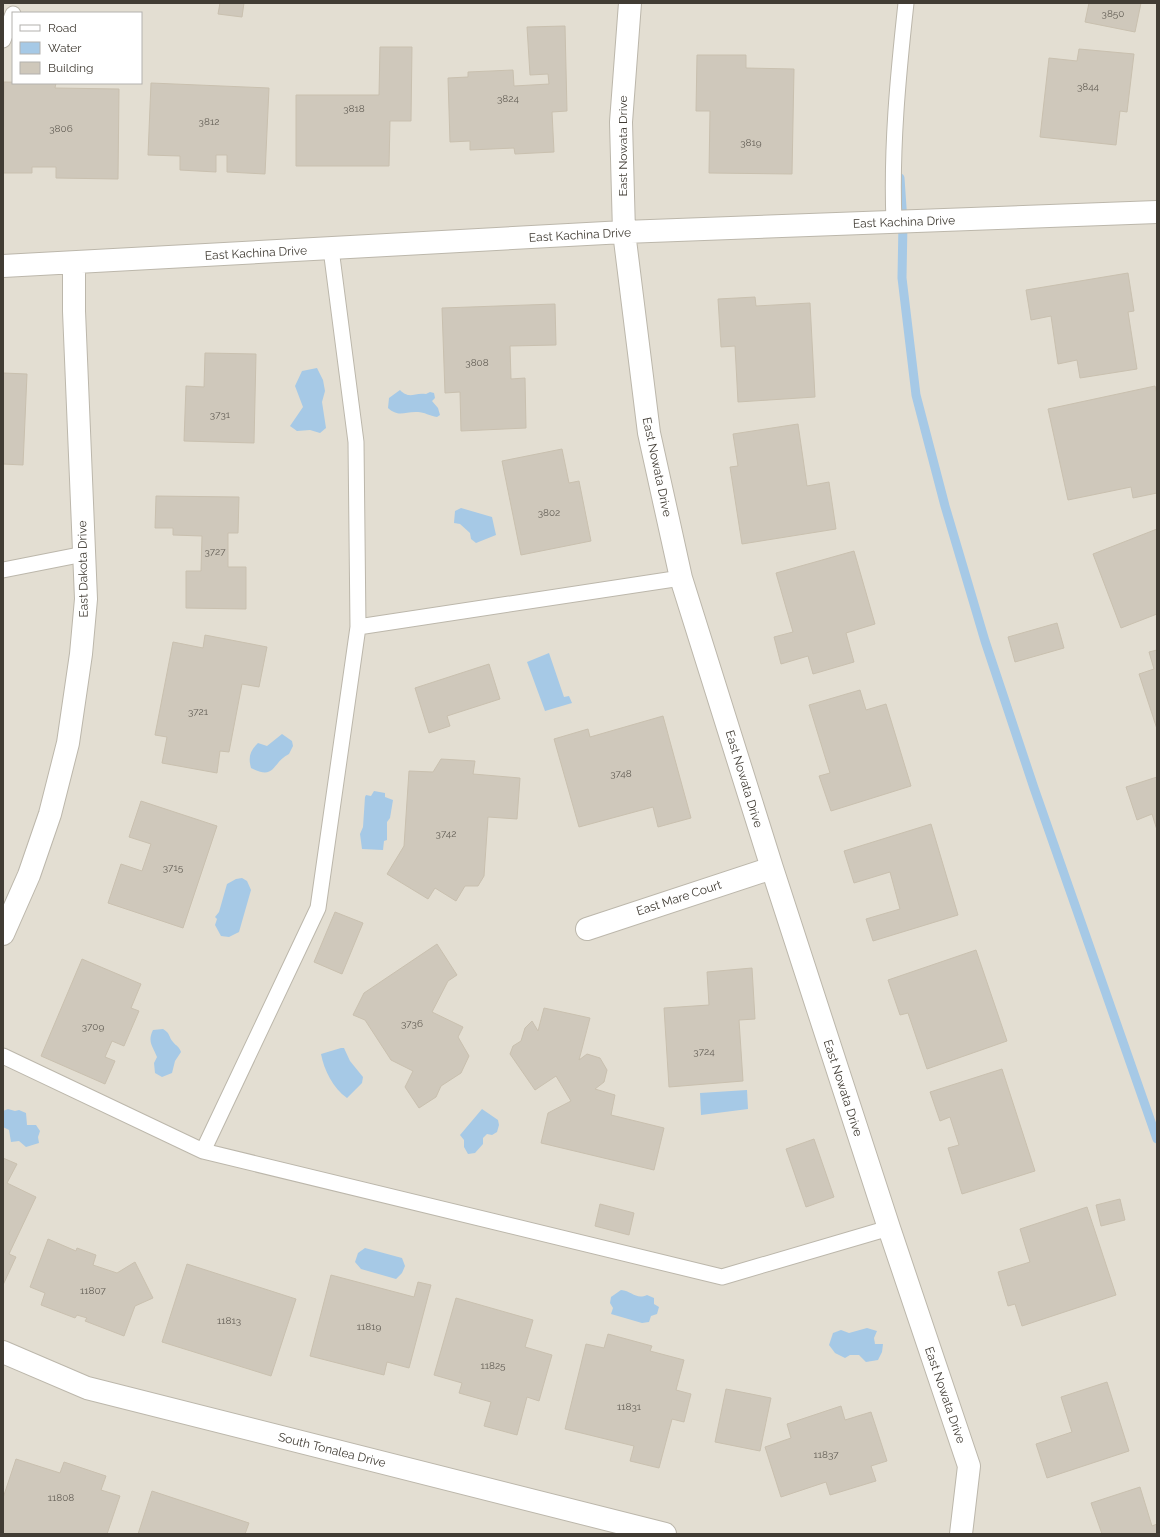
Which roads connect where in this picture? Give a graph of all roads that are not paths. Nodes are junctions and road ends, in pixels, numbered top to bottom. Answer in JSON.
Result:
{"nodes":[{"id":1,"x":630,"y":3,"type":"edge"},
{"id":2,"x":906,"y":3,"type":"edge"},
{"id":3,"x":12,"y":17,"type":"edge"},
{"id":4,"x":3,"y":40,"type":"edge"},
{"id":5,"x":1157,"y":212,"type":"edge"},
{"id":6,"x":894,"y":222,"type":"junction"},
{"id":7,"x":624,"y":232,"type":"junction"},
{"id":8,"x":331,"y":249,"type":"junction"},
{"id":9,"x":74,"y":263,"type":"junction"},
{"id":10,"x":3,"y":266,"type":"edge"},
{"id":11,"x":84,"y":554,"type":"junction"},
{"id":12,"x":3,"y":570,"type":"edge"},
{"id":13,"x":681,"y":578,"type":"junction"},
{"id":14,"x":358,"y":627,"type":"junction"},
{"id":15,"x":772,"y":868,"type":"junction"},
{"id":16,"x":587,"y":929,"type":"dead end"},
{"id":17,"x":3,"y":934,"type":"edge"},
{"id":18,"x":3,"y":1056,"type":"edge"},
{"id":19,"x":203,"y":1151,"type":"junction"},
{"id":20,"x":889,"y":1228,"type":"junction"},
{"id":21,"x":3,"y":1352,"type":"edge"},
{"id":22,"x":665,"y":1534,"type":"edge"},
{"id":23,"x":961,"y":1534,"type":"edge"}],
"edges":[{"from":1,"to":7,"type":"street","name":"East Nowata Drive"},
{"from":2,"to":6,"type":"lane"},
{"from":3,"to":4,"type":"lane"},
{"from":5,"to":6,"type":"street","name":"East Kachina Drive"},
{"from":6,"to":7,"type":"street","name":"East Kachina Drive"},
{"from":7,"to":8,"type":"street","name":"East Kachina Drive"},
{"from":7,"to":13,"type":"street","name":"East Nowata Drive"},
{"from":8,"to":9,"type":"street","name":"East Kachina Drive"},
{"from":8,"to":14,"type":"lane"},
{"from":9,"to":10,"type":"street","name":"East Kachina Drive"},
{"from":9,"to":11,"type":"street","name":"East Dakota Drive"},
{"from":11,"to":12,"type":"lane"},
{"from":11,"to":17,"type":"street","name":"East Dakota Drive"},
{"from":13,"to":14,"type":"lane"},
{"from":13,"to":15,"type":"street","name":"East Nowata Drive"},
{"from":14,"to":19,"type":"lane"},
{"from":15,"to":16,"type":"street","name":"East Mare Court"},
{"from":15,"to":20,"type":"street","name":"East Nowata Drive"},
{"from":18,"to":19,"type":"lane"},
{"from":19,"to":20,"type":"lane"},
{"from":20,"to":23,"type":"street","name":"East Nowata Drive"},
{"from":21,"to":22,"type":"street","name":"South Tonalea Drive"}]}
